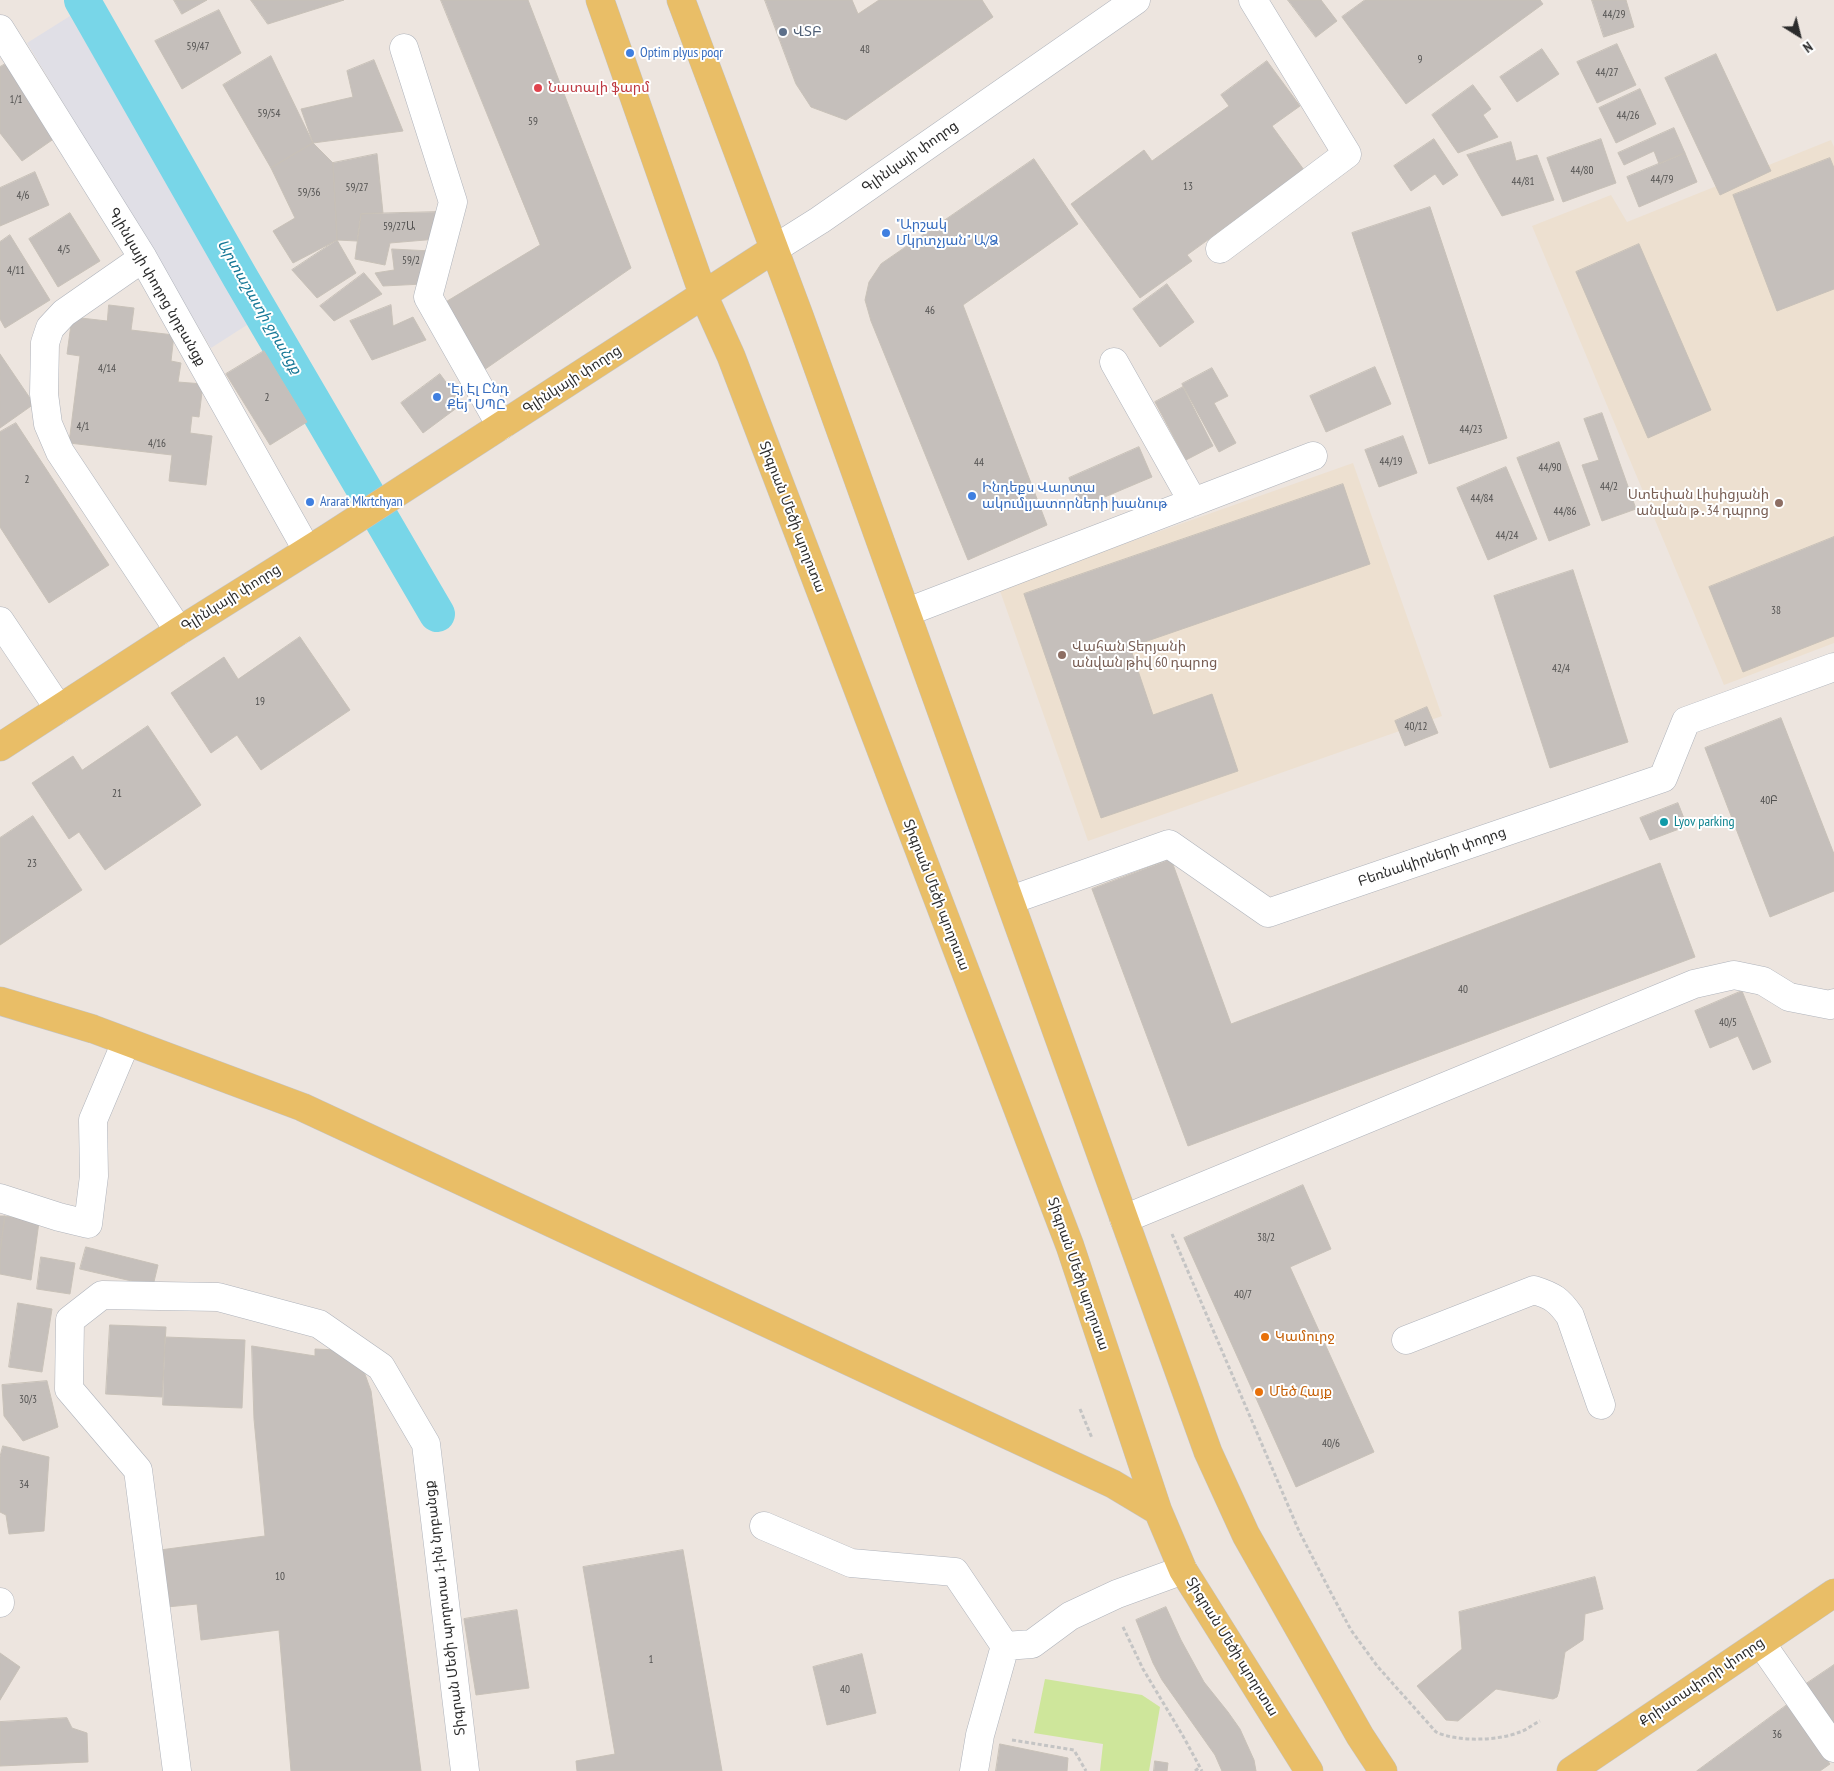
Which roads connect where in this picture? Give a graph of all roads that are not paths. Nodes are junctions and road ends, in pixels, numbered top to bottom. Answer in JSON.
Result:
{"nodes":[{"id":1,"x":600,"y":0,"type":"edge"},
{"id":2,"x":681,"y":0,"type":"edge"},
{"id":3,"x":1136,"y":0,"type":"edge"},
{"id":4,"x":1253,"y":0,"type":"edge"},
{"id":5,"x":0,"y":29,"type":"edge"},
{"id":6,"x":404,"y":48,"type":"dead end"},
{"id":7,"x":774,"y":249,"type":"junction"},
{"id":8,"x":1220,"y":249,"type":"dead end"},
{"id":9,"x":142,"y":258,"type":"junction"},
{"id":10,"x":703,"y":294,"type":"junction"},
{"id":11,"x":1114,"y":362,"type":"dead end"},
{"id":12,"x":501,"y":426,"type":"junction"},
{"id":13,"x":1313,"y":456,"type":"dead end"},
{"id":14,"x":1193,"y":502,"type":"junction"},
{"id":15,"x":318,"y":544,"type":"junction"},
{"id":16,"x":906,"y":612,"type":"junction"},
{"id":17,"x":0,"y":621,"type":"edge"},
{"id":18,"x":179,"y":631,"type":"junction"},
{"id":19,"x":1834,"y":667,"type":"edge"},
{"id":20,"x":59,"y":709,"type":"junction"},
{"id":21,"x":0,"y":747,"type":"edge"},
{"id":22,"x":1010,"y":900,"type":"junction"},
{"id":23,"x":0,"y":1001,"type":"edge"},
{"id":24,"x":1834,"y":1003,"type":"edge"},
{"id":25,"x":126,"y":1042,"type":"junction"},
{"id":26,"x":0,"y":1198,"type":"edge"},
{"id":27,"x":1124,"y":1219,"type":"junction"},
{"id":28,"x":1406,"y":1340,"type":"dead end"},
{"id":29,"x":1601,"y":1405,"type":"dead end"},
{"id":30,"x":1158,"y":1511,"type":"junction"},
{"id":31,"x":764,"y":1526,"type":"dead end"},
{"id":32,"x":1183,"y":1570,"type":"junction"},
{"id":33,"x":1834,"y":1593,"type":"edge"},
{"id":34,"x":1761,"y":1643,"type":"junction"},
{"id":35,"x":1005,"y":1646,"type":"junction"},
{"id":36,"x":1834,"y":1748,"type":"edge"},
{"id":37,"x":177,"y":1771,"type":"edge"},
{"id":38,"x":464,"y":1771,"type":"edge"},
{"id":39,"x":974,"y":1771,"type":"edge"},
{"id":40,"x":1309,"y":1771,"type":"edge"},
{"id":41,"x":1383,"y":1771,"type":"edge"},
{"id":42,"x":1570,"y":1771,"type":"edge"}],
"edges":[{"from":1,"to":10,"type":"main road","name":"Տիգրան Մեծի պողոտա"},
{"from":2,"to":7,"type":"main road"},
{"from":3,"to":7,"type":"street","name":"Գլինկայի փողոց"},
{"from":4,"to":8,"type":"street"},
{"from":5,"to":9,"type":"street","name":"Գլինկայի փողոց նրբանցք"},
{"from":6,"to":12,"type":"street"},
{"from":7,"to":10,"type":"main road","name":"Գլինկայի փողոց"},
{"from":7,"to":16,"type":"main road"},
{"from":9,"to":15,"type":"street","name":"Գլինկայի փողոց նրբանցք"},
{"from":9,"to":18,"type":"street"},
{"from":10,"to":12,"type":"main road","name":"Գլինկայի փողոց"},
{"from":10,"to":30,"type":"main road","name":"Տիգրան Մեծի պողոտա"},
{"from":11,"to":14,"type":"street"},
{"from":12,"to":15,"type":"main road","name":"Գլինկայի փողոց"},
{"from":13,"to":14,"type":"street"},
{"from":14,"to":16,"type":"street"},
{"from":15,"to":18,"type":"main road","name":"Գլինկայի փողոց"},
{"from":16,"to":22,"type":"main road"},
{"from":17,"to":20,"type":"street"},
{"from":18,"to":20,"type":"main road","name":"Գլինկայի փողոց"},
{"from":19,"to":22,"type":"street","name":"Բեռնակիրների փողոց"},
{"from":20,"to":21,"type":"main road","name":"Գլինկայի փողոց"},
{"from":22,"to":27,"type":"main road"},
{"from":23,"to":25,"type":"main road"},
{"from":24,"to":27,"type":"street"},
{"from":25,"to":26,"type":"street"},
{"from":25,"to":30,"type":"main road"},
{"from":27,"to":41,"type":"main road"},
{"from":28,"to":29,"type":"street"},
{"from":30,"to":32,"type":"main road","name":"Տիգրան Մեծի պողոտա"},
{"from":31,"to":35,"type":"street"},
{"from":32,"to":35,"type":"street"},
{"from":32,"to":40,"type":"main road","name":"Տիգրան Մեծի պողոտա"},
{"from":33,"to":34,"type":"main road","name":"Քրիստափորի փողոց"},
{"from":34,"to":36,"type":"street"},
{"from":34,"to":42,"type":"main road","name":"Քրիստափորի փողոց"},
{"from":35,"to":39,"type":"street"},
{"from":37,"to":38,"type":"street","name":"Տիգրան Մեծի պողոտա 1-ին նրբանցք"}]}
